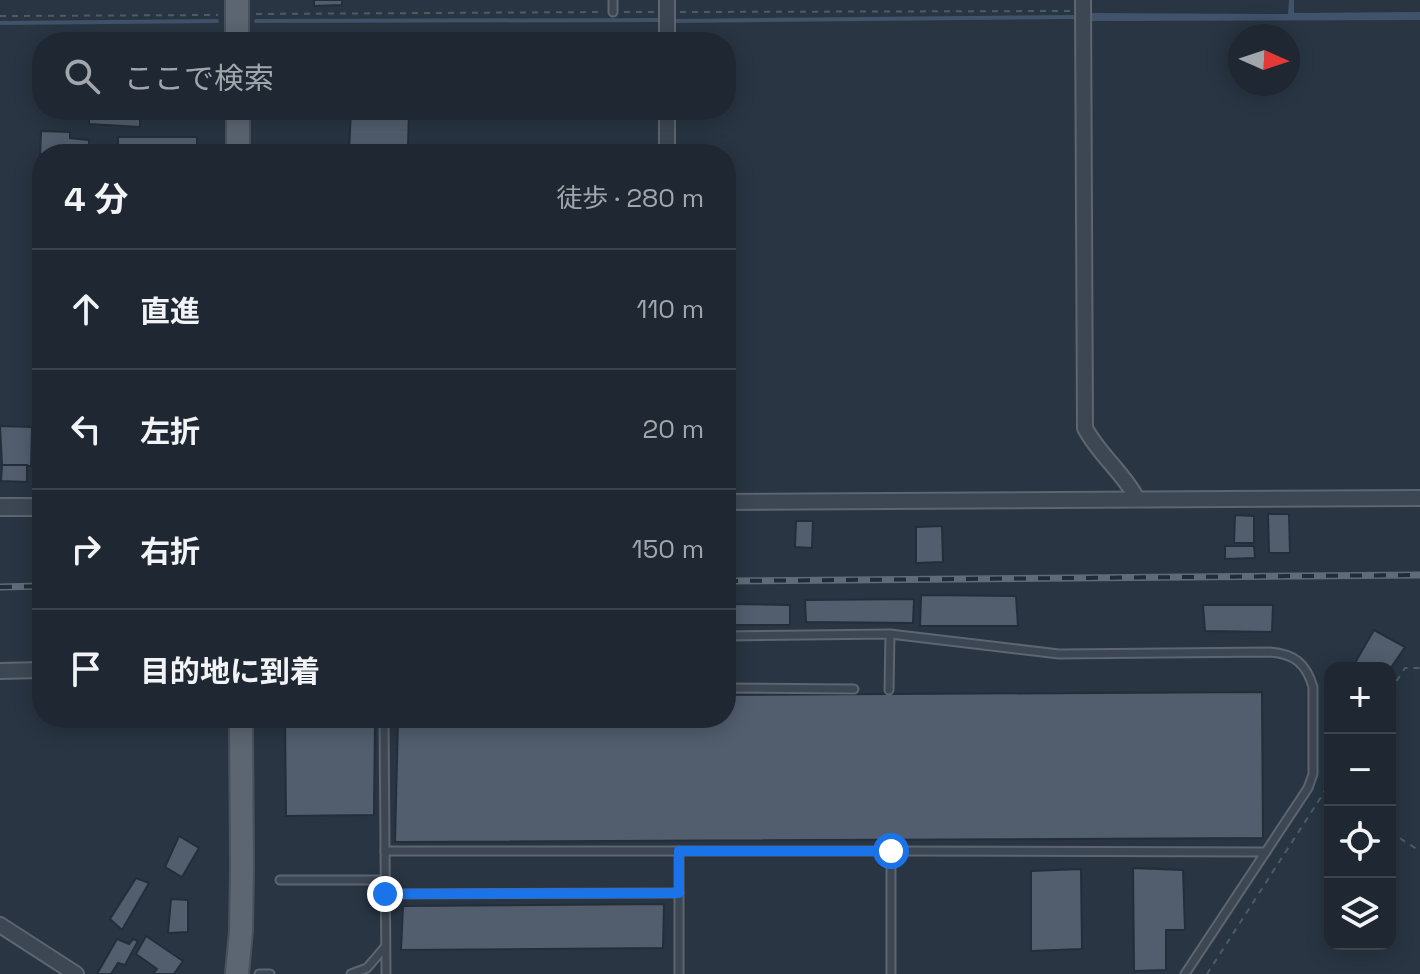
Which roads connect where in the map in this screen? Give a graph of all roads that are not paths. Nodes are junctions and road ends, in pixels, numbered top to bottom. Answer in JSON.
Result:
{"nodes":[{"id":1,"x":613,"y":0,"type":"edge"},
{"id":2,"x":1083,"y":5,"type":"edge"},
{"id":3,"x":667,"y":6,"type":"edge"},
{"id":4,"x":237,"y":7,"type":"edge"},
{"id":5,"x":613,"y":12,"type":"road end"},
{"id":6,"x":237,"y":32,"type":"edge"},
{"id":7,"x":667,"y":32,"type":"edge"},
{"id":8,"x":238,"y":120,"type":"edge"},
{"id":9,"x":667,"y":120,"type":"edge"},
{"id":10,"x":238,"y":144,"type":"edge"},
{"id":11,"x":667,"y":144,"type":"edge"},
{"id":12,"x":1420,"y":498,"type":"edge"},
{"id":13,"x":1137,"y":499,"type":"junction"},
{"id":14,"x":736,"y":502,"type":"edge"},
{"id":15,"x":0,"y":507,"type":"edge"},
{"id":16,"x":32,"y":507,"type":"edge"},
{"id":17,"x":890,"y":634,"type":"junction"},
{"id":18,"x":736,"y":636,"type":"edge"},
{"id":19,"x":32,"y":670,"type":"edge"},
{"id":20,"x":0,"y":671,"type":"edge"},
{"id":21,"x":736,"y":688,"type":"edge"},
{"id":22,"x":854,"y":689,"type":"dead end"},
{"id":23,"x":889,"y":690,"type":"dead end"},
{"id":24,"x":241,"y":728,"type":"edge"},
{"id":25,"x":384,"y":728,"type":"edge"},
{"id":26,"x":385,"y":851,"type":"junction"},
{"id":27,"x":679,"y":851,"type":"junction"},
{"id":28,"x":891,"y":851,"type":"junction"},
{"id":29,"x":1266,"y":852,"type":"junction"},
{"id":30,"x":280,"y":880,"type":"dead end"},
{"id":31,"x":385,"y":880,"type":"junction"},
{"id":32,"x":679,"y":893,"type":"junction"},
{"id":33,"x":385,"y":894,"type":"junction"},
{"id":34,"x":0,"y":925,"type":"edge"},
{"id":35,"x":385,"y":947,"type":"junction"},
{"id":36,"x":76,"y":974,"type":"edge"},
{"id":37,"x":237,"y":974,"type":"edge"},
{"id":38,"x":259,"y":974,"type":"edge"},
{"id":39,"x":270,"y":974,"type":"edge"},
{"id":40,"x":351,"y":974,"type":"edge"},
{"id":41,"x":386,"y":974,"type":"edge"},
{"id":42,"x":679,"y":974,"type":"edge"},
{"id":43,"x":891,"y":974,"type":"edge"},
{"id":44,"x":1185,"y":974,"type":"edge"}],
"edges":[{"from":1,"to":5,"type":"lane"},
{"from":2,"to":13,"type":"street"},
{"from":3,"to":7,"type":"street"},
{"from":4,"to":6,"type":"main road"},
{"from":8,"to":10,"type":"main road"},
{"from":9,"to":11,"type":"street"},
{"from":12,"to":13,"type":"street"},
{"from":13,"to":14,"type":"street"},
{"from":15,"to":16,"type":"street"},
{"from":17,"to":18,"type":"lane"},
{"from":17,"to":23,"type":"lane"},
{"from":17,"to":29,"type":"lane"},
{"from":19,"to":20,"type":"street"},
{"from":21,"to":22,"type":"lane"},
{"from":24,"to":37,"type":"main road"},
{"from":25,"to":26,"type":"lane"},
{"from":26,"to":27,"type":"lane"},
{"from":26,"to":31,"type":"lane"},
{"from":27,"to":28,"type":"lane"},
{"from":27,"to":32,"type":"lane"},
{"from":28,"to":29,"type":"lane"},
{"from":28,"to":43,"type":"lane"},
{"from":29,"to":44,"type":"lane"},
{"from":30,"to":31,"type":"lane"},
{"from":31,"to":33,"type":"lane"},
{"from":32,"to":33,"type":"lane"},
{"from":32,"to":42,"type":"lane"},
{"from":33,"to":35,"type":"lane"},
{"from":34,"to":36,"type":"street"},
{"from":35,"to":40,"type":"lane"},
{"from":35,"to":41,"type":"lane"},
{"from":38,"to":39,"type":"lane"}]}
